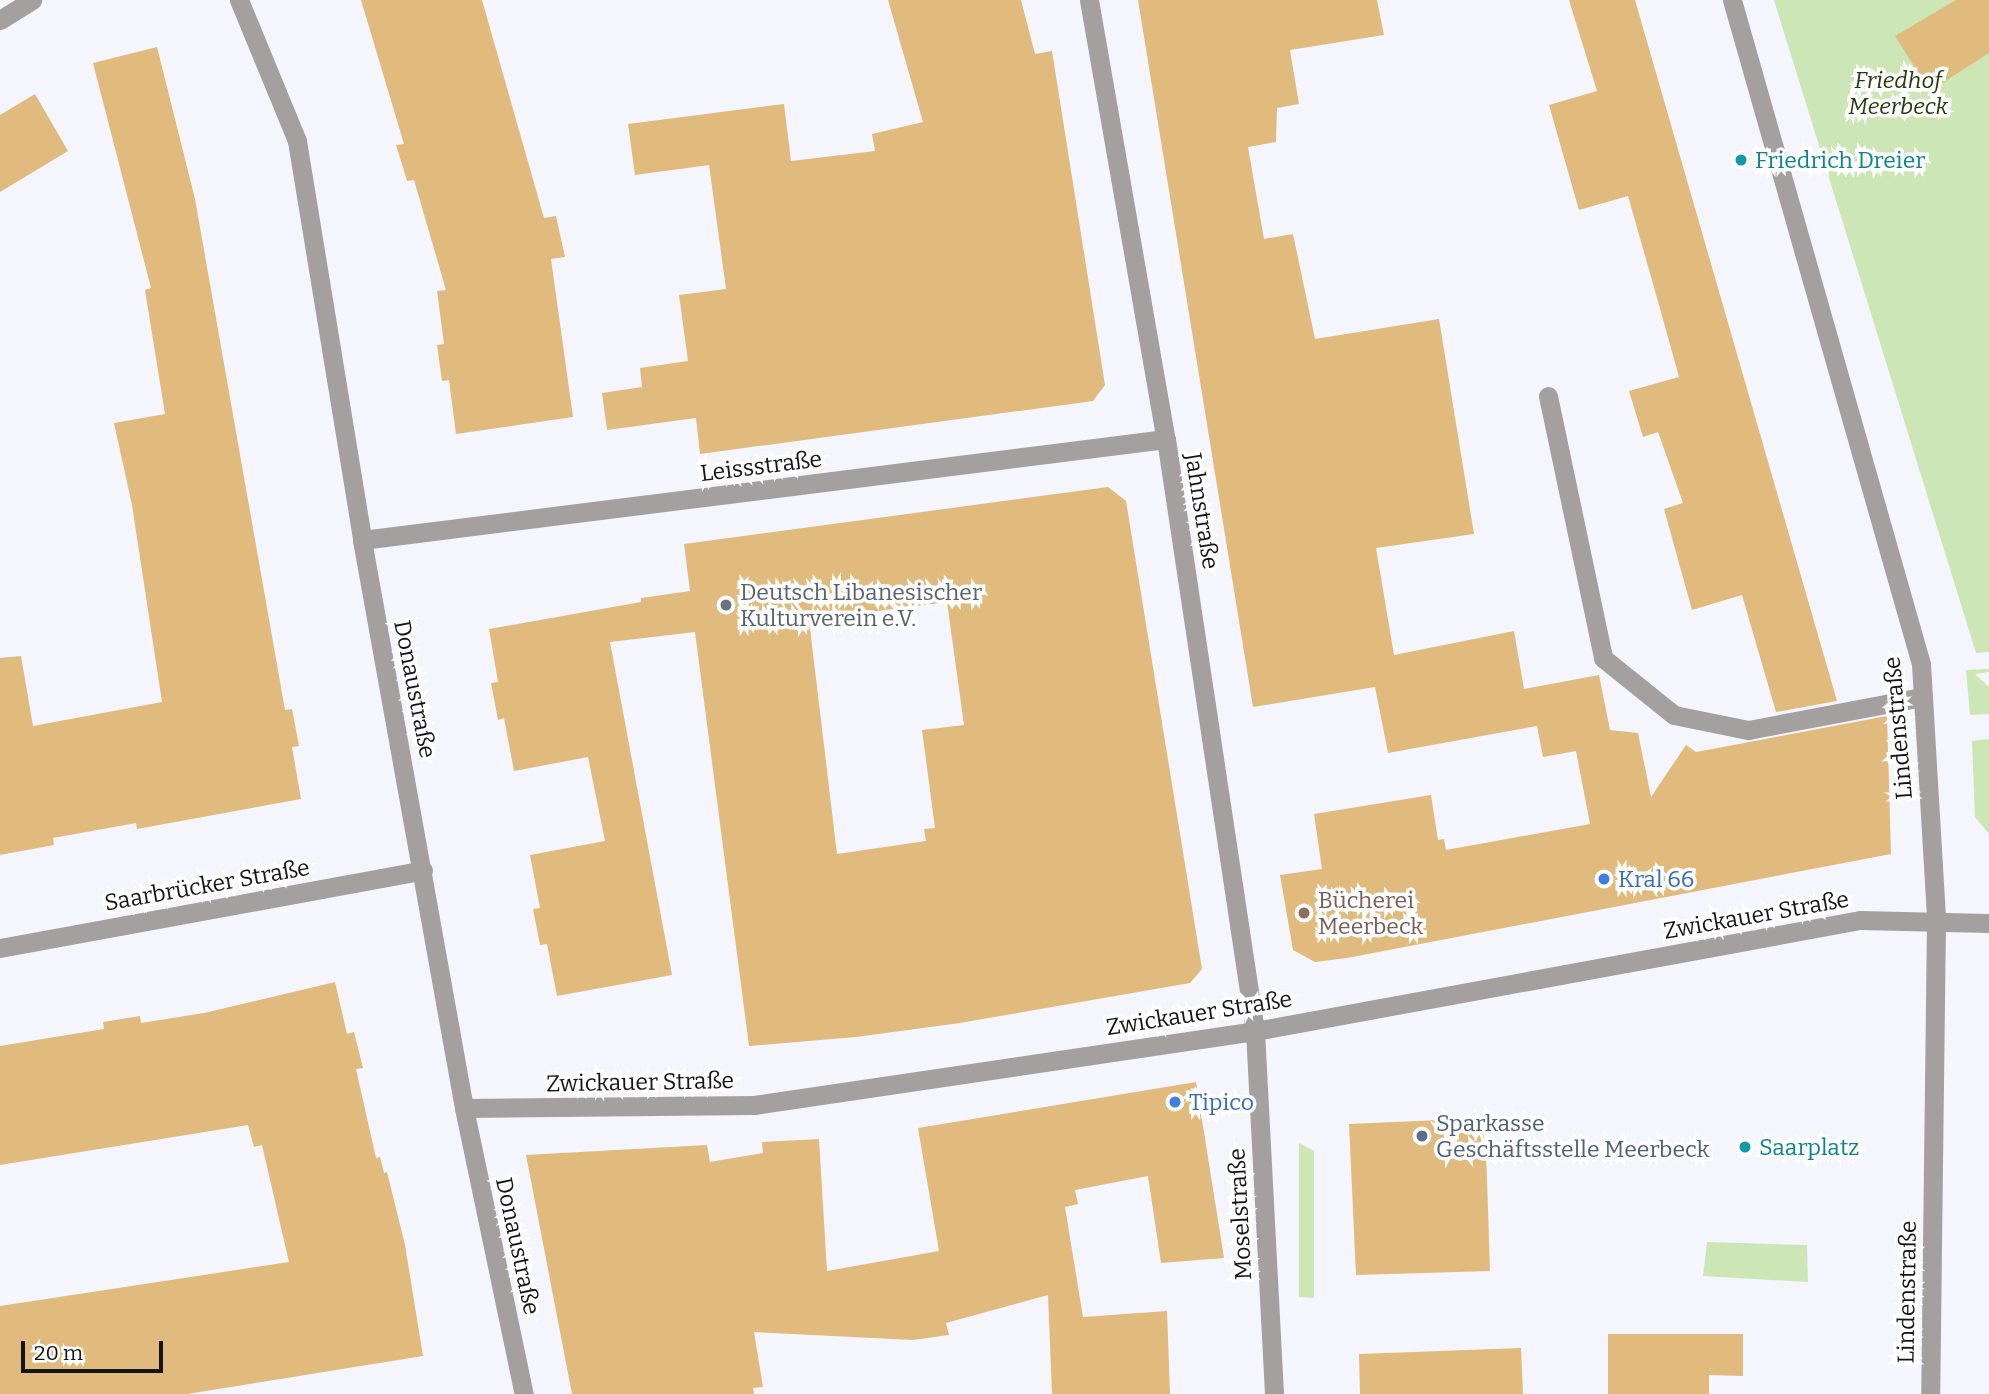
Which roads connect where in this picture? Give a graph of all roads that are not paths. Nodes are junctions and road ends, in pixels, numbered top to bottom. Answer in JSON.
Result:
{"nodes":[{"id":1,"x":32,"y":0,"type":"edge"},
{"id":2,"x":239,"y":0,"type":"edge"},
{"id":3,"x":1089,"y":0,"type":"edge"},
{"id":4,"x":1732,"y":0,"type":"edge"},
{"id":5,"x":0,"y":20,"type":"edge"},
{"id":6,"x":1548,"y":396,"type":"dead end"},
{"id":7,"x":1166,"y":439,"type":"junction"},
{"id":8,"x":362,"y":540,"type":"junction"},
{"id":9,"x":1923,"y":696,"type":"junction"},
{"id":10,"x":424,"y":870,"type":"junction"},
{"id":11,"x":1936,"y":920,"type":"junction"},
{"id":12,"x":1989,"y":923,"type":"edge"},
{"id":13,"x":0,"y":948,"type":"edge"},
{"id":14,"x":1255,"y":1031,"type":"junction"},
{"id":15,"x":464,"y":1108,"type":"junction"},
{"id":16,"x":524,"y":1394,"type":"edge"},
{"id":17,"x":1274,"y":1394,"type":"edge"},
{"id":18,"x":1930,"y":1394,"type":"edge"}],
"edges":[{"from":1,"to":5,"type":"street"},
{"from":2,"to":8,"type":"street","name":"Donaustraße"},
{"from":3,"to":7,"type":"street","name":"Jahnstraße"},
{"from":4,"to":9,"type":"street","name":"Lindenstraße"},
{"from":6,"to":9,"type":"street"},
{"from":7,"to":8,"type":"street","name":"Leissstraße"},
{"from":7,"to":14,"type":"street","name":"Jahnstraße"},
{"from":8,"to":10,"type":"street","name":"Donaustraße"},
{"from":9,"to":11,"type":"street","name":"Lindenstraße"},
{"from":10,"to":13,"type":"street","name":"Saarbrücker Straße"},
{"from":10,"to":15,"type":"street","name":"Donaustraße"},
{"from":11,"to":12,"type":"street","name":"Zwickauer Straße"},
{"from":11,"to":14,"type":"street","name":"Zwickauer Straße"},
{"from":11,"to":18,"type":"street","name":"Lindenstraße"},
{"from":14,"to":15,"type":"street","name":"Zwickauer Straße"},
{"from":14,"to":17,"type":"street","name":"Moselstraße"},
{"from":15,"to":16,"type":"street","name":"Donaustraße"}]}
